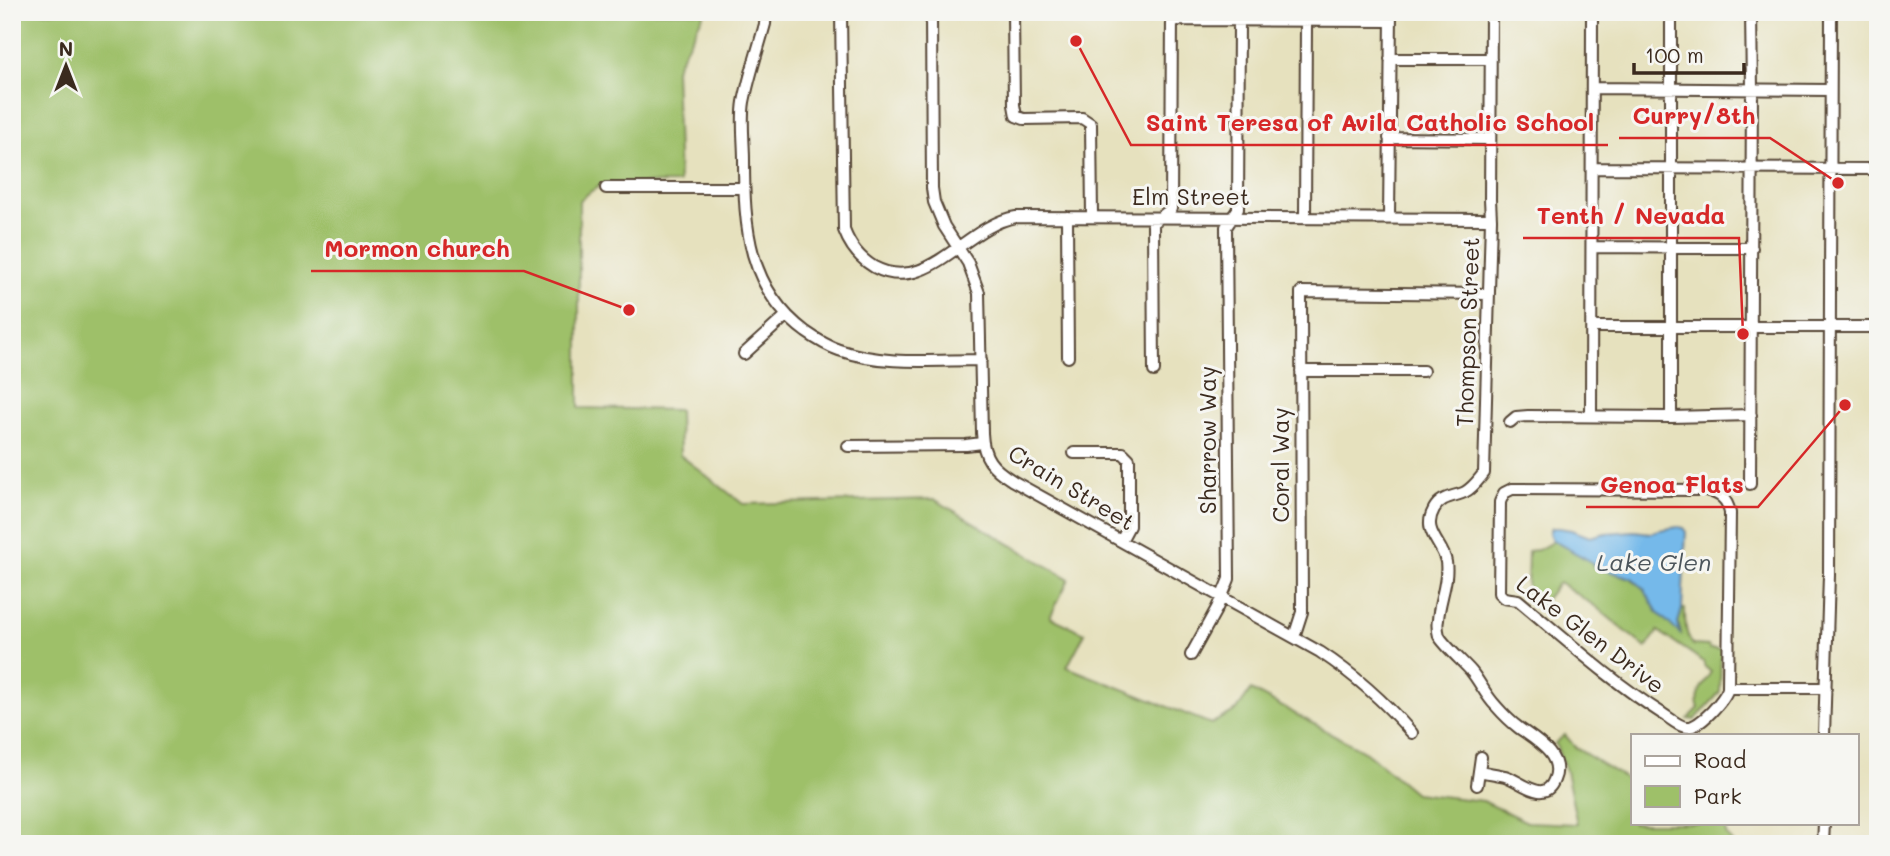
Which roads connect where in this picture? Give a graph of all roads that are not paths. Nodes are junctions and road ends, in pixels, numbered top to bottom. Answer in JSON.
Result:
{"nodes":[{"id":1,"x":1013,"y":12,"type":"edge"},
{"id":2,"x":1491,"y":12,"type":"edge"},
{"id":3,"x":1592,"y":12,"type":"edge"},
{"id":4,"x":1671,"y":12,"type":"edge"},
{"id":5,"x":1751,"y":12,"type":"edge"},
{"id":6,"x":1831,"y":12,"type":"edge"},
{"id":7,"x":766,"y":13,"type":"edge"},
{"id":8,"x":841,"y":13,"type":"edge"},
{"id":9,"x":931,"y":13,"type":"edge"},
{"id":10,"x":1172,"y":16,"type":"edge"},
{"id":11,"x":1391,"y":17,"type":"edge"},
{"id":12,"x":1238,"y":20,"type":"junction"},
{"id":13,"x":1306,"y":21,"type":"junction"},
{"id":14,"x":1390,"y":58,"type":"junction"},
{"id":15,"x":1491,"y":59,"type":"junction"},
{"id":16,"x":1593,"y":88,"type":"junction"},
{"id":17,"x":1673,"y":89,"type":"junction"},
{"id":18,"x":1752,"y":89,"type":"junction"},
{"id":19,"x":1830,"y":90,"type":"junction"},
{"id":20,"x":1389,"y":138,"type":"junction"},
{"id":21,"x":1490,"y":139,"type":"junction"},
{"id":22,"x":1592,"y":168,"type":"junction"},
{"id":23,"x":1672,"y":168,"type":"junction"},
{"id":24,"x":1752,"y":168,"type":"junction"},
{"id":25,"x":1830,"y":169,"type":"junction"},
{"id":26,"x":1878,"y":169,"type":"edge"},
{"id":27,"x":606,"y":188,"type":"dead end"},
{"id":28,"x":744,"y":188,"type":"junction"},
{"id":29,"x":1092,"y":216,"type":"junction"},
{"id":30,"x":1067,"y":217,"type":"junction"},
{"id":31,"x":1162,"y":217,"type":"junction"},
{"id":32,"x":1233,"y":218,"type":"junction"},
{"id":33,"x":1305,"y":218,"type":"junction"},
{"id":34,"x":1389,"y":218,"type":"junction"},
{"id":35,"x":1491,"y":219,"type":"junction"},
{"id":36,"x":957,"y":247,"type":"junction"},
{"id":37,"x":1592,"y":247,"type":"junction"},
{"id":38,"x":1672,"y":248,"type":"junction"},
{"id":39,"x":1752,"y":248,"type":"junction"},
{"id":40,"x":1489,"y":294,"type":"junction"},
{"id":41,"x":787,"y":315,"type":"junction"},
{"id":42,"x":1592,"y":327,"type":"junction"},
{"id":43,"x":1672,"y":327,"type":"junction"},
{"id":44,"x":1751,"y":327,"type":"junction"},
{"id":45,"x":1829,"y":327,"type":"junction"},
{"id":46,"x":1878,"y":327,"type":"edge"},
{"id":47,"x":744,"y":354,"type":"dead end"},
{"id":48,"x":1068,"y":357,"type":"dead end"},
{"id":49,"x":981,"y":360,"type":"junction"},
{"id":50,"x":1154,"y":371,"type":"dead end"},
{"id":51,"x":1301,"y":371,"type":"junction"},
{"id":52,"x":1423,"y":371,"type":"dead end"},
{"id":53,"x":1751,"y":415,"type":"junction"},
{"id":54,"x":1591,"y":416,"type":"junction"},
{"id":55,"x":1671,"y":417,"type":"junction"},
{"id":56,"x":1510,"y":422,"type":"dead end"},
{"id":57,"x":982,"y":443,"type":"junction"},
{"id":58,"x":848,"y":446,"type":"dead end"},
{"id":59,"x":1074,"y":453,"type":"dead end"},
{"id":60,"x":1750,"y":484,"type":"dead end"},
{"id":61,"x":1121,"y":541,"type":"junction"},
{"id":62,"x":1222,"y":597,"type":"junction"},
{"id":63,"x":1294,"y":637,"type":"junction"},
{"id":64,"x":1191,"y":655,"type":"dead end"},
{"id":65,"x":1728,"y":688,"type":"junction"},
{"id":66,"x":1826,"y":688,"type":"junction"},
{"id":67,"x":1412,"y":733,"type":"dead end"},
{"id":68,"x":1824,"y":734,"type":"edge"},
{"id":69,"x":1481,"y":757,"type":"dead end"},
{"id":70,"x":1479,"y":771,"type":"junction"},
{"id":71,"x":1477,"y":785,"type":"dead end"},
{"id":72,"x":1824,"y":824,"type":"edge"},
{"id":73,"x":1823,"y":844,"type":"edge"}],
"edges":[{"from":1,"to":29,"type":"street"},
{"from":2,"to":15,"type":"street","name":"Thompson Street"},
{"from":3,"to":16,"type":"street"},
{"from":4,"to":17,"type":"street"},
{"from":5,"to":18,"type":"street"},
{"from":6,"to":19,"type":"street"},
{"from":7,"to":8,"type":"street"},
{"from":7,"to":28,"type":"street"},
{"from":8,"to":9,"type":"street"},
{"from":8,"to":36,"type":"street","name":"Elm Street"},
{"from":9,"to":36,"type":"street","name":"Crain Street"},
{"from":10,"to":12,"type":"street"},
{"from":10,"to":31,"type":"street"},
{"from":11,"to":13,"type":"street"},
{"from":11,"to":14,"type":"street"},
{"from":12,"to":13,"type":"street"},
{"from":12,"to":32,"type":"street","name":"Sharrow Way"},
{"from":13,"to":33,"type":"street"},
{"from":14,"to":15,"type":"street"},
{"from":14,"to":20,"type":"street"},
{"from":15,"to":21,"type":"street","name":"Thompson Street"},
{"from":16,"to":17,"type":"street"},
{"from":16,"to":22,"type":"street"},
{"from":17,"to":18,"type":"street"},
{"from":17,"to":23,"type":"street"},
{"from":18,"to":19,"type":"street"},
{"from":18,"to":24,"type":"street"},
{"from":19,"to":25,"type":"street"},
{"from":20,"to":21,"type":"street"},
{"from":20,"to":34,"type":"street"},
{"from":21,"to":35,"type":"street","name":"Thompson Street"},
{"from":22,"to":23,"type":"street"},
{"from":22,"to":37,"type":"street"},
{"from":23,"to":24,"type":"street"},
{"from":23,"to":38,"type":"street"},
{"from":24,"to":25,"type":"street"},
{"from":24,"to":39,"type":"street"},
{"from":25,"to":26,"type":"street"},
{"from":25,"to":45,"type":"street"},
{"from":27,"to":28,"type":"street"},
{"from":28,"to":41,"type":"street"},
{"from":29,"to":30,"type":"street","name":"Elm Street"},
{"from":29,"to":31,"type":"street","name":"Elm Street"},
{"from":30,"to":36,"type":"street","name":"Elm Street"},
{"from":30,"to":48,"type":"street"},
{"from":31,"to":32,"type":"street","name":"Elm Street"},
{"from":31,"to":50,"type":"street"},
{"from":32,"to":33,"type":"street","name":"Elm Street"},
{"from":32,"to":62,"type":"street","name":"Sharrow Way"},
{"from":33,"to":34,"type":"street","name":"Elm Street"},
{"from":34,"to":35,"type":"street","name":"Elm Street"},
{"from":35,"to":40,"type":"street","name":"Thompson Street"},
{"from":36,"to":49,"type":"street","name":"Crain Street"},
{"from":37,"to":38,"type":"street"},
{"from":37,"to":42,"type":"street"},
{"from":38,"to":39,"type":"street"},
{"from":38,"to":43,"type":"street"},
{"from":39,"to":44,"type":"street"},
{"from":40,"to":51,"type":"street","name":"Coral Way"},
{"from":40,"to":70,"type":"street","name":"Thompson Street"},
{"from":41,"to":47,"type":"street"},
{"from":41,"to":49,"type":"street"},
{"from":42,"to":43,"type":"street"},
{"from":42,"to":54,"type":"street"},
{"from":43,"to":44,"type":"street"},
{"from":43,"to":55,"type":"street"},
{"from":44,"to":45,"type":"street"},
{"from":44,"to":53,"type":"street"},
{"from":45,"to":46,"type":"street"},
{"from":45,"to":66,"type":"street"},
{"from":49,"to":57,"type":"street","name":"Crain Street"},
{"from":51,"to":52,"type":"street"},
{"from":51,"to":63,"type":"street","name":"Coral Way"},
{"from":53,"to":55,"type":"street"},
{"from":53,"to":60,"type":"street"},
{"from":54,"to":55,"type":"street"},
{"from":54,"to":56,"type":"street"},
{"from":57,"to":58,"type":"street"},
{"from":57,"to":61,"type":"street","name":"Crain Street"},
{"from":59,"to":61,"type":"street"},
{"from":61,"to":62,"type":"street","name":"Crain Street"},
{"from":62,"to":63,"type":"street","name":"Crain Street"},
{"from":62,"to":64,"type":"street","name":"Sharrow Way"},
{"from":63,"to":67,"type":"street","name":"Crain Street"},
{"from":65,"to":65,"type":"street","name":"Lake Glen Drive"},
{"from":65,"to":66,"type":"street"},
{"from":66,"to":68,"type":"street"},
{"from":69,"to":70,"type":"street"},
{"from":70,"to":71,"type":"street"},
{"from":72,"to":73,"type":"street"}]}
